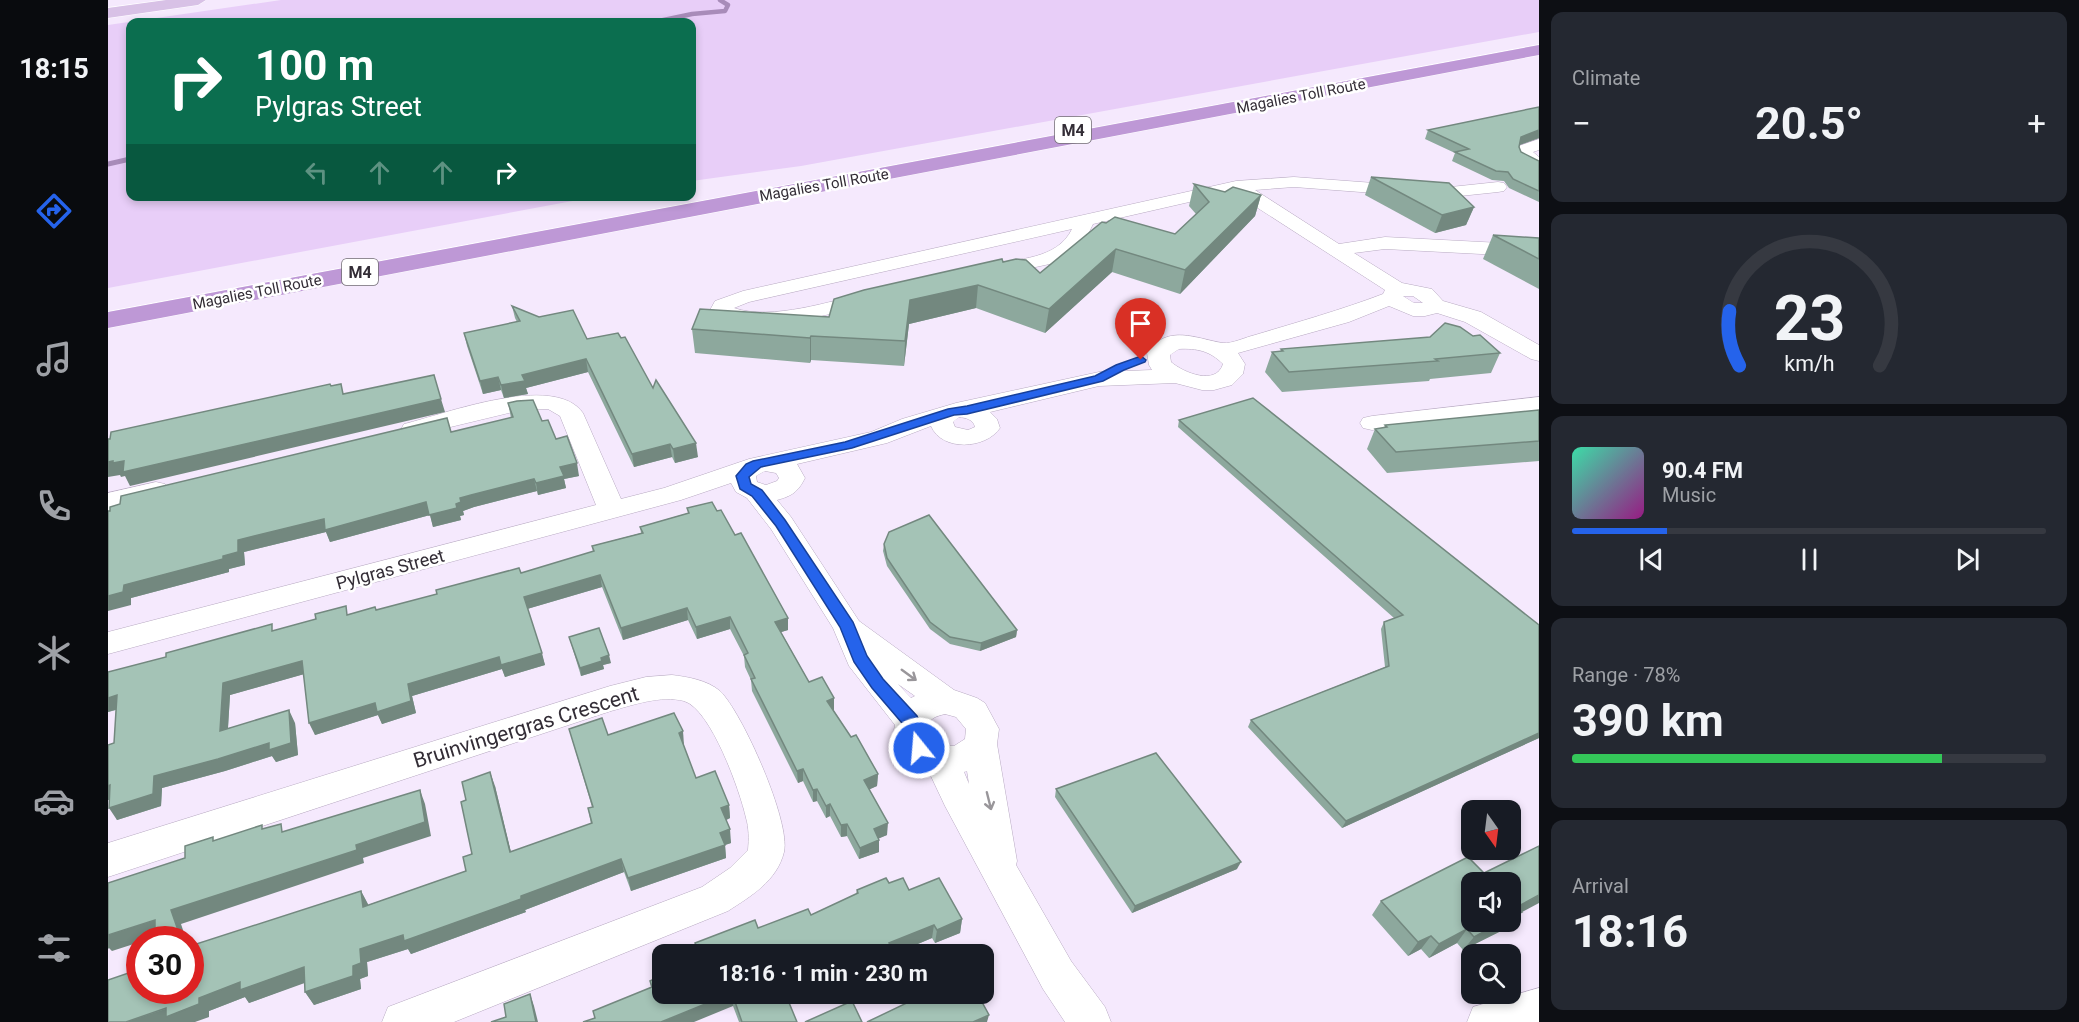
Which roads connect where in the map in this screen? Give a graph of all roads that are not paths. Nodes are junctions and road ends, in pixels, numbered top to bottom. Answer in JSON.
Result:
{"nodes":[{"id":1,"x":198,"y":0,"type":"edge"},
{"id":2,"x":108,"y":13,"type":"edge"},
{"id":3,"x":1539,"y":43,"type":"edge"},
{"id":4,"x":1539,"y":50,"type":"edge"},
{"id":5,"x":1539,"y":144,"type":"edge"},
{"id":6,"x":1537,"y":163,"type":"edge"},
{"id":7,"x":1236,"y":186,"type":"junction"},
{"id":8,"x":1498,"y":188,"type":"dead end"},
{"id":9,"x":696,"y":197,"type":"edge"},
{"id":10,"x":674,"y":201,"type":"edge"},
{"id":11,"x":1085,"y":220,"type":"junction"},
{"id":12,"x":1335,"y":250,"type":"junction"},
{"id":13,"x":1539,"y":251,"type":"edge"},
{"id":14,"x":978,"y":274,"type":"edge"},
{"id":15,"x":886,"y":294,"type":"edge"},
{"id":16,"x":1395,"y":294,"type":"junction"},
{"id":17,"x":1435,"y":305,"type":"junction"},
{"id":18,"x":108,"y":308,"type":"edge"},
{"id":19,"x":1413,"y":309,"type":"junction"},
{"id":20,"x":1341,"y":317,"type":"junction"},
{"id":21,"x":108,"y":320,"type":"edge"},
{"id":22,"x":1222,"y":351,"type":"junction"},
{"id":23,"x":1158,"y":353,"type":"junction"},
{"id":24,"x":1539,"y":354,"type":"edge"},
{"id":25,"x":1174,"y":375,"type":"junction"},
{"id":26,"x":1099,"y":379,"type":"junction"},
{"id":27,"x":1030,"y":396,"type":"junction"},
{"id":28,"x":1539,"y":404,"type":"edge"},
{"id":29,"x":955,"y":419,"type":"junction"},
{"id":30,"x":1372,"y":423,"type":"dead end"},
{"id":31,"x":393,"y":434,"type":"edge"},
{"id":32,"x":848,"y":446,"type":"junction"},
{"id":33,"x":756,"y":478,"type":"junction"},
{"id":34,"x":789,"y":485,"type":"junction"},
{"id":35,"x":177,"y":486,"type":"edge"},
{"id":36,"x":108,"y":502,"type":"edge"},
{"id":37,"x":612,"y":510,"type":"junction"},
{"id":38,"x":781,"y":523,"type":"junction"},
{"id":39,"x":847,"y":626,"type":"junction"},
{"id":40,"x":108,"y":643,"type":"edge"},
{"id":41,"x":945,"y":701,"type":"junction"},
{"id":42,"x":911,"y":721,"type":"junction"},
{"id":43,"x":980,"y":744,"type":"junction"},
{"id":44,"x":940,"y":759,"type":"junction"},
{"id":45,"x":108,"y":860,"type":"edge"},
{"id":46,"x":1000,"y":871,"type":"junction"},
{"id":47,"x":1539,"y":1008,"type":"edge"},
{"id":48,"x":404,"y":1022,"type":"edge"},
{"id":49,"x":1090,"y":1022,"type":"edge"},
{"id":50,"x":1488,"y":1022,"type":"edge"}],
"edges":[{"from":1,"to":2,"type":"main road"},
{"from":3,"to":9,"type":"highway","name":"Magalies Toll Route","number":"M4"},
{"from":4,"to":21,"type":"highway","name":"Magalies Toll Route","number":"M4"},
{"from":5,"to":6,"type":"street"},
{"from":7,"to":8,"type":"street"},
{"from":7,"to":11,"type":"street"},
{"from":7,"to":12,"type":"street"},
{"from":10,"to":18,"type":"highway","name":"Magalies Toll Route","number":"M4"},
{"from":11,"to":14,"type":"street"},
{"from":11,"to":15,"type":"street"},
{"from":12,"to":13,"type":"street"},
{"from":12,"to":16,"type":"street"},
{"from":16,"to":17,"type":"street"},
{"from":16,"to":19,"type":"street"},
{"from":16,"to":20,"type":"street"},
{"from":17,"to":19,"type":"street"},
{"from":17,"to":24,"type":"street"},
{"from":19,"to":20,"type":"street"},
{"from":20,"to":22,"type":"street"},
{"from":22,"to":23,"type":"street","name":"Pylgras Street"},
{"from":22,"to":25,"type":"street","name":"Pylgras Street"},
{"from":23,"to":25,"type":"street"},
{"from":23,"to":26,"type":"street","name":"Pylgras Street"},
{"from":25,"to":26,"type":"street","name":"Pylgras Street"},
{"from":26,"to":27,"type":"street","name":"Pylgras Street"},
{"from":27,"to":29,"type":"street","name":"Pylgras Street"},
{"from":27,"to":29,"type":"street","name":"Pylgras Street"},
{"from":28,"to":30,"type":"street"},
{"from":29,"to":32,"type":"street","name":"Pylgras Street"},
{"from":31,"to":37,"type":"street"},
{"from":32,"to":33,"type":"street","name":"Pylgras Street"},
{"from":32,"to":34,"type":"street","name":"Pylgras Street"},
{"from":33,"to":34,"type":"street"},
{"from":33,"to":37,"type":"street","name":"Pylgras Street"},
{"from":33,"to":38,"type":"street"},
{"from":34,"to":38,"type":"street"},
{"from":35,"to":36,"type":"street"},
{"from":37,"to":40,"type":"street","name":"Pylgras Street"},
{"from":38,"to":39,"type":"street"},
{"from":39,"to":41,"type":"street","one_way":true},
{"from":39,"to":42,"type":"street"},
{"from":41,"to":42,"type":"street"},
{"from":41,"to":43,"type":"street"},
{"from":42,"to":44,"type":"street"},
{"from":43,"to":44,"type":"street"},
{"from":43,"to":46,"type":"street","one_way":true},
{"from":44,"to":46,"type":"street"},
{"from":45,"to":48,"type":"street","name":"Bruinvingergras Crescent"},
{"from":46,"to":49,"type":"street"},
{"from":47,"to":50,"type":"street"}]}
